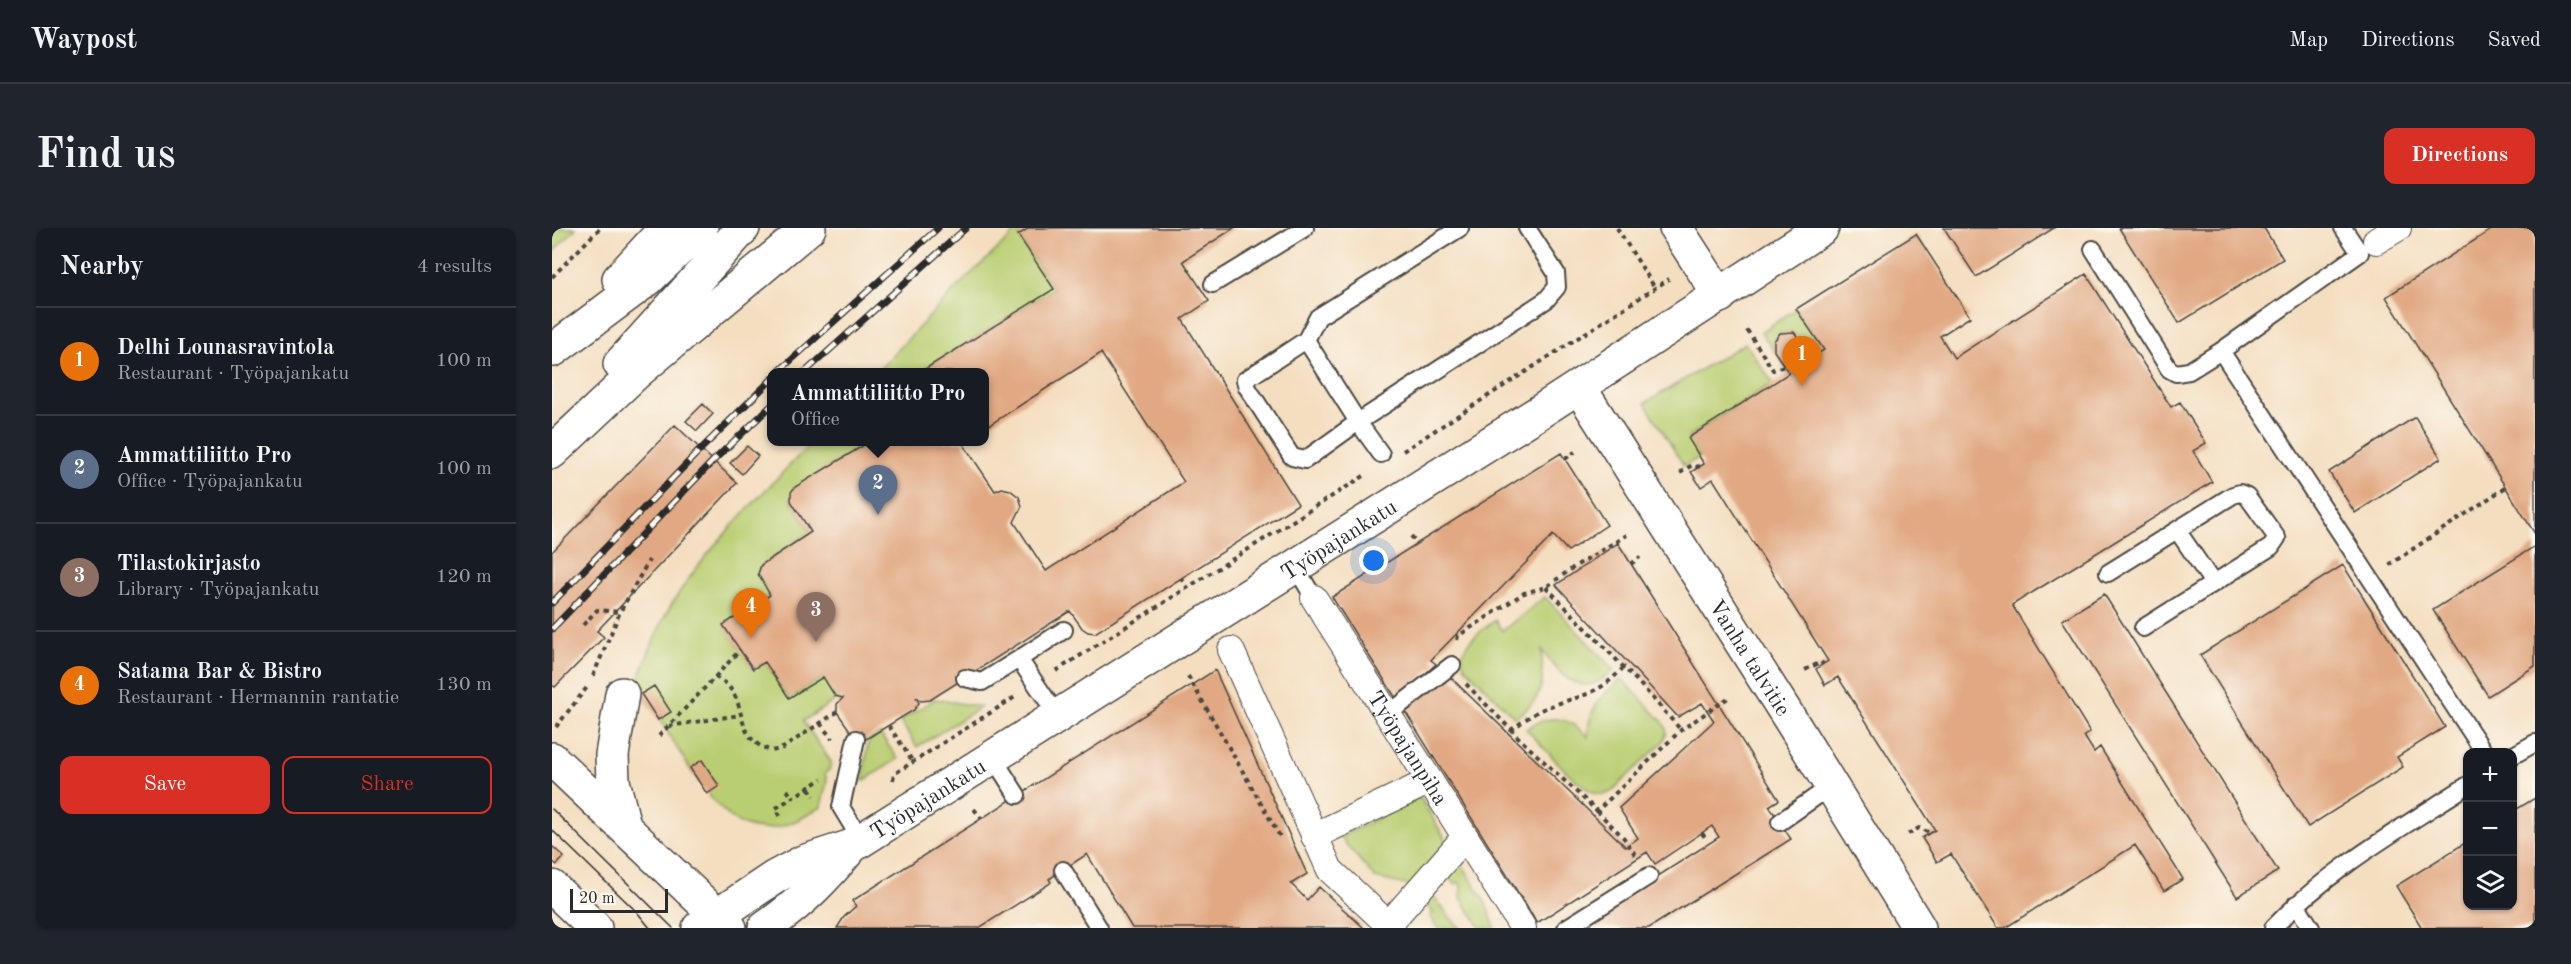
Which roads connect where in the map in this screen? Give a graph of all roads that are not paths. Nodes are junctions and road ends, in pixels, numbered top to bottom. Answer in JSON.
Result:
{"nodes":[{"id":1,"x":666,"y":228,"type":"edge"},
{"id":2,"x":701,"y":228,"type":"edge"},
{"id":3,"x":743,"y":228,"type":"edge"},
{"id":4,"x":808,"y":228,"type":"edge"},
{"id":5,"x":1305,"y":228,"type":"edge"},
{"id":6,"x":1460,"y":228,"type":"edge"},
{"id":7,"x":1527,"y":228,"type":"edge"},
{"id":8,"x":1676,"y":228,"type":"edge"},
{"id":9,"x":1822,"y":228,"type":"edge"},
{"id":10,"x":2343,"y":228,"type":"edge"},
{"id":11,"x":2398,"y":228,"type":"edge"},
{"id":12,"x":2368,"y":247,"type":"junction"},
{"id":13,"x":2093,"y":249,"type":"dead end"},
{"id":14,"x":1214,"y":284,"type":"dead end"},
{"id":15,"x":1720,"y":296,"type":"junction"},
{"id":16,"x":1306,"y":340,"type":"junction"},
{"id":17,"x":552,"y":350,"type":"edge"},
{"id":18,"x":2221,"y":351,"type":"junction"},
{"id":19,"x":1579,"y":387,"type":"junction"},
{"id":20,"x":1358,"y":422,"type":"junction"},
{"id":21,"x":552,"y":439,"type":"edge"},
{"id":22,"x":552,"y":452,"type":"edge"},
{"id":23,"x":1379,"y":461,"type":"road end"},
{"id":24,"x":2177,"y":530,"type":"junction"},
{"id":25,"x":1295,"y":566,"type":"junction"},
{"id":26,"x":2108,"y":573,"type":"dead end"},
{"id":27,"x":2213,"y":583,"type":"junction"},
{"id":28,"x":1314,"y":598,"type":"joint"},
{"id":29,"x":2144,"y":628,"type":"dead end"},
{"id":30,"x":1064,"y":630,"type":"dead end"},
{"id":31,"x":1232,"y":650,"type":"dead end"},
{"id":32,"x":1019,"y":659,"type":"junction"},
{"id":33,"x":1452,"y":664,"type":"road end"},
{"id":34,"x":965,"y":678,"type":"dead end"},
{"id":35,"x":622,"y":694,"type":"dead end"},
{"id":36,"x":1387,"y":712,"type":"junction"},
{"id":37,"x":1057,"y":715,"type":"junction"},
{"id":38,"x":856,"y":739,"type":"dead end"},
{"id":39,"x":2535,"y":743,"type":"edge"},
{"id":40,"x":2481,"y":748,"type":"edge"},
{"id":41,"x":2517,"y":753,"type":"edge"},
{"id":42,"x":992,"y":756,"type":"junction"},
{"id":43,"x":552,"y":759,"type":"edge"},
{"id":44,"x":1430,"y":781,"type":"junction"},
{"id":45,"x":1831,"y":786,"type":"junction"},
{"id":46,"x":2463,"y":788,"type":"edge"},
{"id":47,"x":1017,"y":795,"type":"dead end"},
{"id":48,"x":1779,"y":822,"type":"dead end"},
{"id":49,"x":624,"y":825,"type":"junction"},
{"id":50,"x":1314,"y":837,"type":"junction"},
{"id":51,"x":1465,"y":837,"type":"junction"},
{"id":52,"x":856,"y":843,"type":"junction"},
{"id":53,"x":1063,"y":870,"type":"dead end"},
{"id":54,"x":1648,"y":876,"type":"road end"},
{"id":55,"x":552,"y":888,"type":"edge"},
{"id":56,"x":2296,"y":904,"type":"junction"},
{"id":57,"x":715,"y":924,"type":"edge"},
{"id":58,"x":1390,"y":926,"type":"edge"},
{"id":59,"x":595,"y":928,"type":"edge"},
{"id":60,"x":765,"y":928,"type":"edge"},
{"id":61,"x":1099,"y":928,"type":"edge"},
{"id":62,"x":1523,"y":928,"type":"edge"},
{"id":63,"x":1566,"y":928,"type":"edge"},
{"id":64,"x":1919,"y":928,"type":"edge"},
{"id":65,"x":2273,"y":928,"type":"edge"},
{"id":66,"x":2311,"y":928,"type":"edge"}],
"edges":[{"from":1,"to":17,"type":"street"},
{"from":2,"to":17,"type":"street"},
{"from":3,"to":21,"type":"street"},
{"from":4,"to":22,"type":"street"},
{"from":5,"to":14,"type":"lane"},
{"from":6,"to":16,"type":"lane"},
{"from":7,"to":20,"type":"lane"},
{"from":8,"to":15,"type":"street"},
{"from":9,"to":15,"type":"street","name":"Työpajankatu"},
{"from":10,"to":12,"type":"lane"},
{"from":11,"to":12,"type":"street"},
{"from":12,"to":18,"type":"lane"},
{"from":13,"to":18,"type":"lane"},
{"from":15,"to":19,"type":"street","name":"Työpajankatu"},
{"from":16,"to":20,"type":"lane"},
{"from":16,"to":20,"type":"lane"},
{"from":18,"to":40,"type":"lane"},
{"from":19,"to":25,"type":"street","name":"Työpajankatu"},
{"from":19,"to":45,"type":"street","name":"Vanha talvitie"},
{"from":20,"to":23,"type":"lane"},
{"from":24,"to":26,"type":"lane"},
{"from":24,"to":27,"type":"lane"},
{"from":24,"to":27,"type":"lane"},
{"from":25,"to":28,"type":"lane","name":"Työpajanpiha"},
{"from":25,"to":37,"type":"street","name":"Työpajankatu"},
{"from":27,"to":29,"type":"lane"},
{"from":28,"to":36,"type":"street","name":"Työpajanpiha"},
{"from":30,"to":32,"type":"lane"},
{"from":31,"to":50,"type":"street"},
{"from":32,"to":34,"type":"lane"},
{"from":32,"to":37,"type":"lane"},
{"from":33,"to":36,"type":"lane"},
{"from":35,"to":49,"type":"street"},
{"from":36,"to":44,"type":"street","name":"Työpajanpiha"},
{"from":37,"to":42,"type":"street","name":"Työpajankatu"},
{"from":38,"to":52,"type":"lane"},
{"from":39,"to":41,"type":"lane"},
{"from":42,"to":47,"type":"lane"},
{"from":42,"to":52,"type":"street","name":"Työpajankatu"},
{"from":43,"to":49,"type":"street"},
{"from":44,"to":50,"type":"street"},
{"from":44,"to":51,"type":"street","name":"Työpajanpiha"},
{"from":45,"to":48,"type":"lane"},
{"from":45,"to":64,"type":"street","name":"Vanha talvitie"},
{"from":46,"to":56,"type":"lane"},
{"from":49,"to":57,"type":"street"},
{"from":50,"to":58,"type":"street"},
{"from":51,"to":58,"type":"street"},
{"from":51,"to":62,"type":"street","name":"Työpajanpiha"},
{"from":52,"to":57,"type":"street","name":"Työpajankatu"},
{"from":52,"to":60,"type":"street","name":"Työpajankatu"},
{"from":53,"to":61,"type":"lane"},
{"from":54,"to":63,"type":"lane"},
{"from":55,"to":59,"type":"street"},
{"from":56,"to":65,"type":"lane"},
{"from":56,"to":66,"type":"lane"}]}
